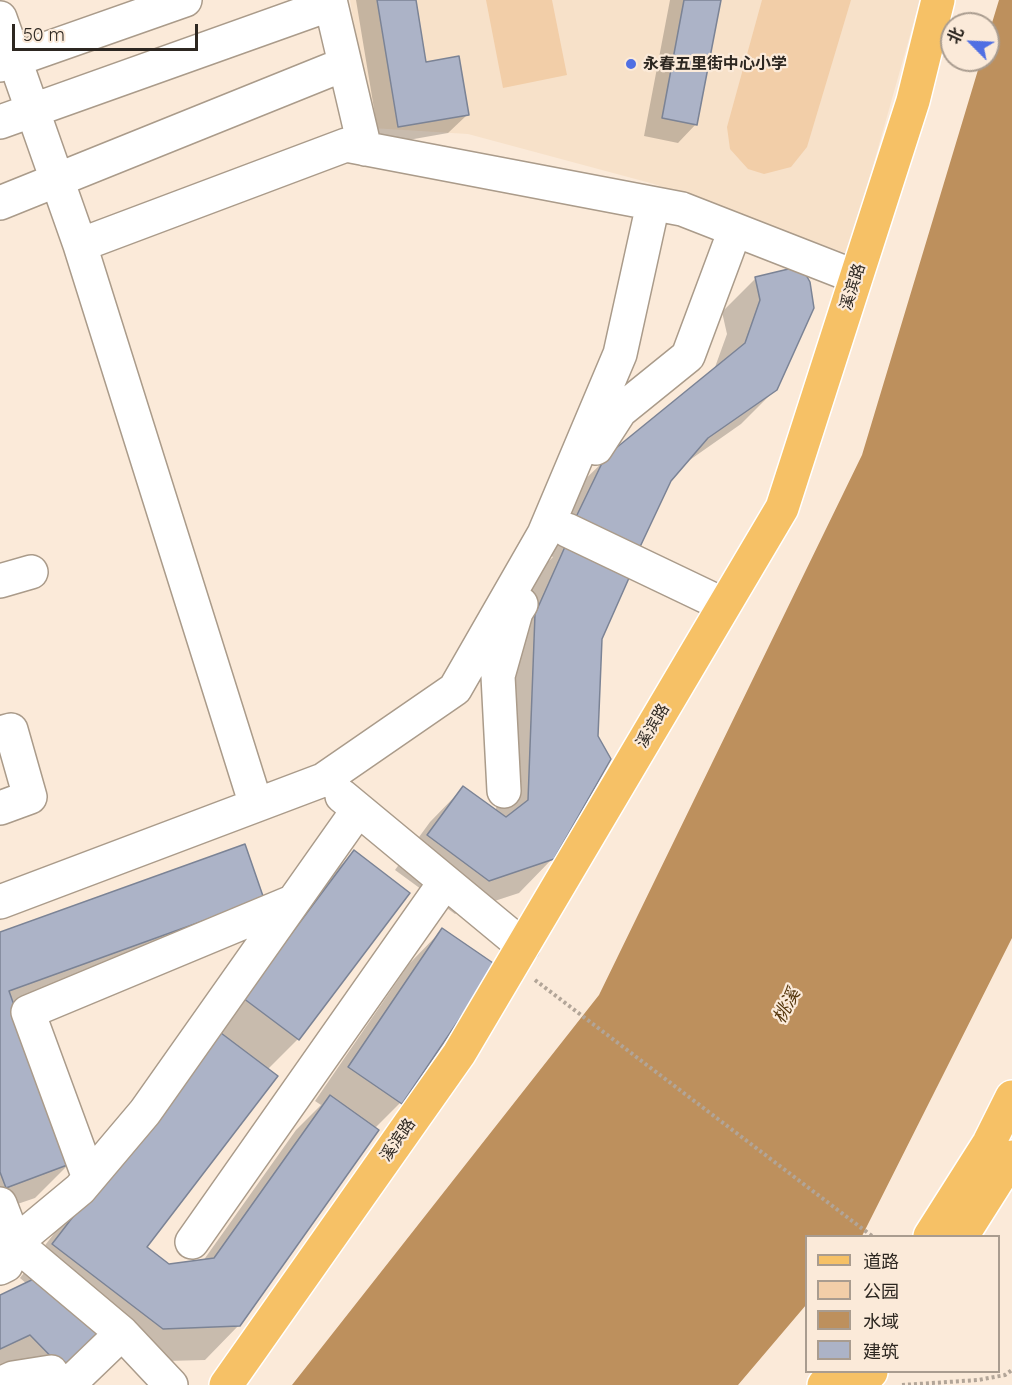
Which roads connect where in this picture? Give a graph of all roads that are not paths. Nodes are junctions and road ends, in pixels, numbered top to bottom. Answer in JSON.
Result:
{"nodes":[{"id":1,"x":185,"y":0,"type":"edge"},
{"id":2,"x":938,"y":0,"type":"edge"},
{"id":3,"x":330,"y":2,"type":"edge"},
{"id":4,"x":0,"y":18,"type":"edge"},
{"id":5,"x":7,"y":62,"type":"edge"},
{"id":6,"x":345,"y":64,"type":"junction"},
{"id":7,"x":32,"y":109,"type":"junction"},
{"id":8,"x":0,"y":122,"type":"edge"},
{"id":9,"x":365,"y":149,"type":"junction"},
{"id":10,"x":58,"y":181,"type":"junction"},
{"id":11,"x":0,"y":203,"type":"edge"},
{"id":12,"x":653,"y":204,"type":"junction"},
{"id":13,"x":735,"y":230,"type":"junction"},
{"id":14,"x":81,"y":246,"type":"junction"},
{"id":15,"x":856,"y":276,"type":"junction"},
{"id":16,"x":567,"y":530,"type":"junction"},
{"id":17,"x":31,"y":572,"type":"dead end"},
{"id":18,"x":0,"y":581,"type":"edge"},
{"id":19,"x":724,"y":605,"type":"junction"},
{"id":20,"x":0,"y":733,"type":"edge"},
{"id":21,"x":323,"y":780,"type":"junction"},
{"id":22,"x":504,"y":790,"type":"dead end"},
{"id":23,"x":256,"y":805,"type":"junction"},
{"id":24,"x":0,"y":808,"type":"edge"},
{"id":25,"x":358,"y":810,"type":"junction"},
{"id":26,"x":445,"y":882,"type":"junction"},
{"id":27,"x":0,"y":902,"type":"edge"},
{"id":28,"x":292,"y":902,"type":"junction"},
{"id":29,"x":518,"y":955,"type":"junction"},
{"id":30,"x":1012,"y":1097,"type":"edge"},
{"id":31,"x":1012,"y":1157,"type":"edge"},
{"id":32,"x":89,"y":1178,"type":"junction"},
{"id":33,"x":0,"y":1204,"type":"edge"},
{"id":34,"x":931,"y":1235,"type":"edge"},
{"id":35,"x":963,"y":1235,"type":"edge"},
{"id":36,"x":192,"y":1242,"type":"dead end"},
{"id":37,"x":7,"y":1255,"type":"edge"},
{"id":38,"x":122,"y":1333,"type":"junction"},
{"id":39,"x":865,"y":1373,"type":"edge"},
{"id":40,"x":839,"y":1381,"type":"edge"},
{"id":41,"x":0,"y":1384,"type":"edge"},
{"id":42,"x":60,"y":1385,"type":"edge"},
{"id":43,"x":68,"y":1385,"type":"edge"},
{"id":44,"x":171,"y":1385,"type":"edge"},
{"id":45,"x":226,"y":1385,"type":"edge"}],
"edges":[{"from":1,"to":5,"type":"street"},
{"from":2,"to":15,"type":"main road","name":"溪滨路"},
{"from":3,"to":6,"type":"street"},
{"from":3,"to":7,"type":"street"},
{"from":4,"to":5,"type":"street"},
{"from":5,"to":7,"type":"street"},
{"from":6,"to":9,"type":"street"},
{"from":6,"to":10,"type":"street"},
{"from":7,"to":8,"type":"street"},
{"from":7,"to":10,"type":"street"},
{"from":9,"to":12,"type":"street"},
{"from":9,"to":14,"type":"street"},
{"from":10,"to":11,"type":"street"},
{"from":10,"to":14,"type":"street"},
{"from":12,"to":13,"type":"street"},
{"from":12,"to":21,"type":"street"},
{"from":13,"to":15,"type":"street"},
{"from":13,"to":16,"type":"street"},
{"from":14,"to":23,"type":"street"},
{"from":15,"to":19,"type":"main road","name":"溪滨路"},
{"from":16,"to":19,"type":"street"},
{"from":16,"to":22,"type":"street"},
{"from":17,"to":18,"type":"street"},
{"from":19,"to":29,"type":"main road","name":"溪滨路"},
{"from":20,"to":24,"type":"street"},
{"from":21,"to":23,"type":"street"},
{"from":21,"to":25,"type":"street"},
{"from":23,"to":27,"type":"street"},
{"from":25,"to":26,"type":"street"},
{"from":25,"to":28,"type":"street"},
{"from":26,"to":29,"type":"street"},
{"from":26,"to":36,"type":"street"},
{"from":28,"to":32,"type":"street"},
{"from":28,"to":32,"type":"street"},
{"from":29,"to":45,"type":"main road","name":"溪滨路"},
{"from":30,"to":34,"type":"main road"},
{"from":31,"to":35,"type":"main road"},
{"from":32,"to":37,"type":"street"},
{"from":33,"to":37,"type":"street"},
{"from":37,"to":38,"type":"street"},
{"from":38,"to":43,"type":"street"},
{"from":38,"to":44,"type":"street"},
{"from":39,"to":40,"type":"main road"},
{"from":41,"to":42,"type":"street"}]}
